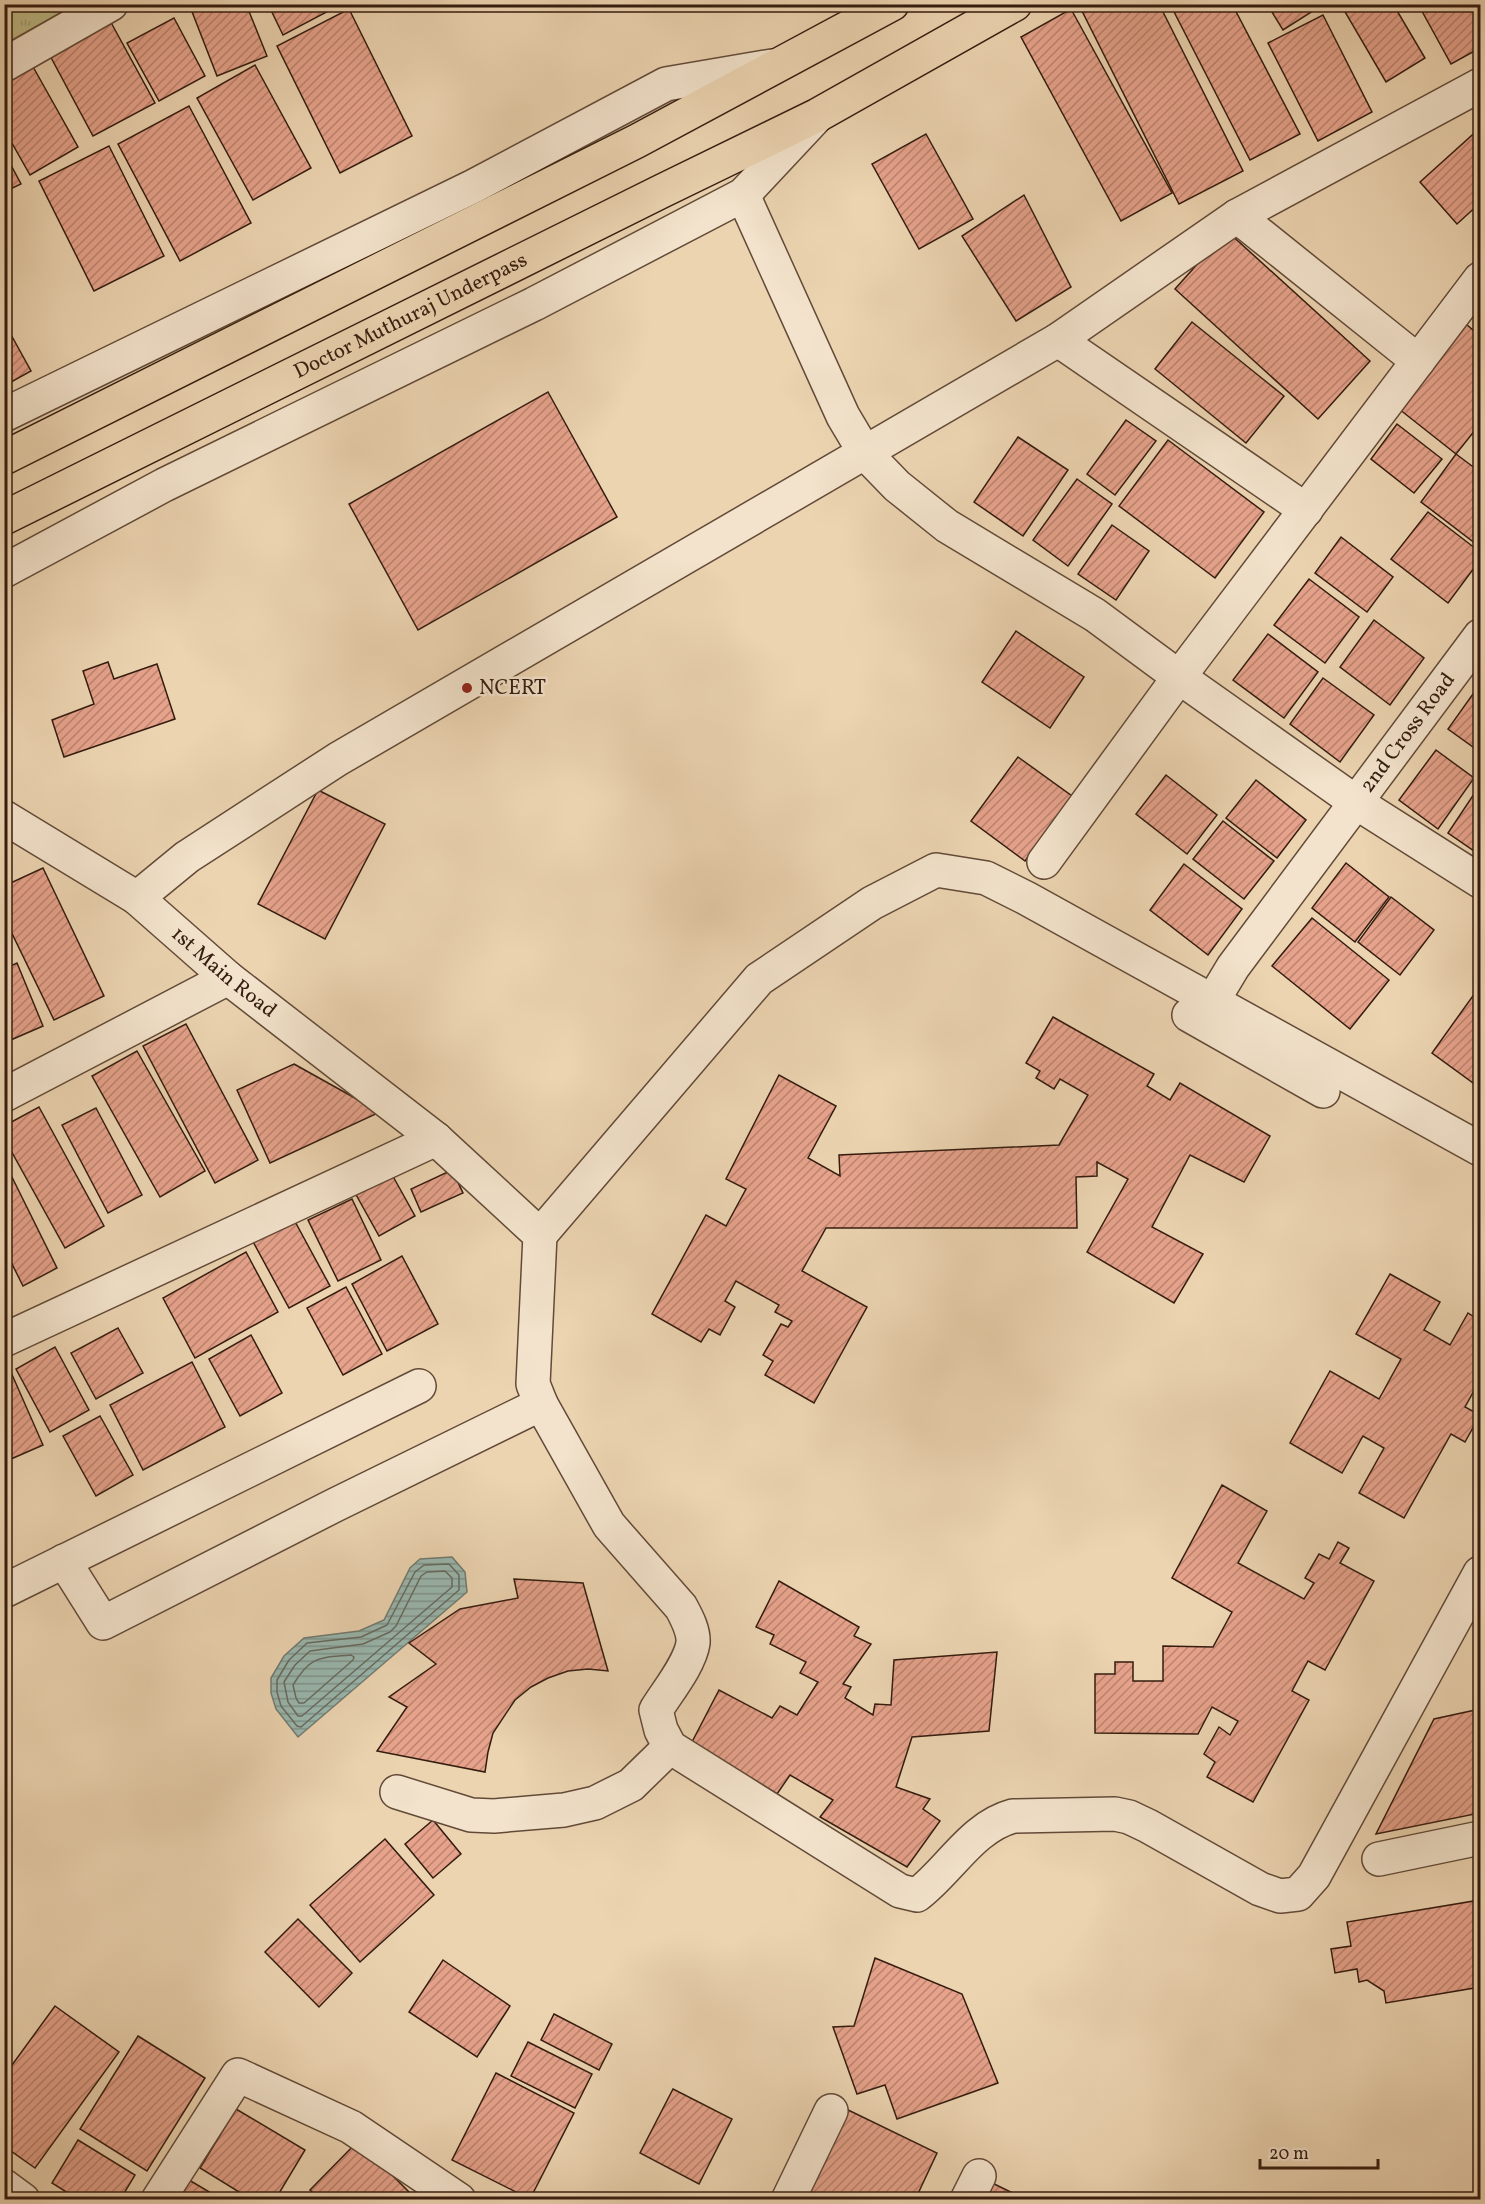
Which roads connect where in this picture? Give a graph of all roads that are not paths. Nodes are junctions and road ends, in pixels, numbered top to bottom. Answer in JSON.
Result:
{"nodes":[{"id":1,"x":111,"y":4,"type":"edge"},
{"id":2,"x":892,"y":4,"type":"edge"},
{"id":3,"x":1015,"y":4,"type":"edge"},
{"id":4,"x":784,"y":64,"type":"junction"},
{"id":5,"x":4,"y":65,"type":"edge"},
{"id":6,"x":1480,"y":85,"type":"edge"},
{"id":7,"x":818,"y":115,"type":"junction"},
{"id":8,"x":742,"y":195,"type":"junction"},
{"id":9,"x":1237,"y":216,"type":"junction"},
{"id":10,"x":1480,"y":279,"type":"edge"},
{"id":11,"x":1058,"y":340,"type":"junction"},
{"id":12,"x":1418,"y":361,"type":"junction"},
{"id":13,"x":4,"y":415,"type":"edge"},
{"id":14,"x":865,"y":453,"type":"junction"},
{"id":15,"x":4,"y":458,"type":"edge"},
{"id":16,"x":1306,"y":510,"type":"junction"},
{"id":17,"x":4,"y":518,"type":"edge"},
{"id":18,"x":4,"y":571,"type":"edge"},
{"id":19,"x":1480,"y":636,"type":"edge"},
{"id":20,"x":1179,"y":677,"type":"junction"},
{"id":21,"x":1357,"y":803,"type":"junction"},
{"id":22,"x":9,"y":824,"type":"edge"},
{"id":23,"x":1044,"y":862,"type":"dead end"},
{"id":24,"x":1480,"y":881,"type":"edge"},
{"id":25,"x":136,"y":898,"type":"junction"},
{"id":26,"x":1141,"y":963,"type":"junction"},
{"id":27,"x":228,"y":978,"type":"junction"},
{"id":28,"x":1212,"y":1002,"type":"junction"},
{"id":29,"x":1323,"y":1092,"type":"dead end"},
{"id":30,"x":4,"y":1095,"type":"edge"},
{"id":31,"x":436,"y":1139,"type":"junction"},
{"id":32,"x":1480,"y":1149,"type":"edge"},
{"id":33,"x":540,"y":1235,"type":"junction"},
{"id":34,"x":4,"y":1340,"type":"edge"},
{"id":35,"x":419,"y":1386,"type":"dead end"},
{"id":36,"x":542,"y":1404,"type":"junction"},
{"id":37,"x":64,"y":1561,"type":"junction"},
{"id":38,"x":1480,"y":1572,"type":"edge"},
{"id":39,"x":4,"y":1591,"type":"edge"},
{"id":40,"x":670,"y":1747,"type":"junction"},
{"id":41,"x":397,"y":1792,"type":"dead end"},
{"id":42,"x":1480,"y":1838,"type":"edge"},
{"id":43,"x":1379,"y":1859,"type":"dead end"},
{"id":44,"x":831,"y":2111,"type":"dead end"},
{"id":45,"x":4,"y":2186,"type":"edge"},
{"id":46,"x":23,"y":2199,"type":"edge"},
{"id":47,"x":158,"y":2199,"type":"edge"},
{"id":48,"x":459,"y":2199,"type":"edge"},
{"id":49,"x":788,"y":2199,"type":"edge"}],
"edges":[{"from":1,"to":5,"type":"street"},
{"from":2,"to":4,"type":"highway"},
{"from":3,"to":7,"type":"highway","name":"Doctor Muthuraj Underpass"},
{"from":4,"to":13,"type":"street"},
{"from":4,"to":15,"type":"highway"},
{"from":6,"to":9,"type":"street"},
{"from":7,"to":8,"type":"street"},
{"from":7,"to":17,"type":"highway","name":"Doctor Muthuraj Underpass"},
{"from":8,"to":14,"type":"street"},
{"from":8,"to":18,"type":"street"},
{"from":9,"to":11,"type":"street"},
{"from":9,"to":12,"type":"street"},
{"from":10,"to":12,"type":"street"},
{"from":11,"to":14,"type":"street"},
{"from":11,"to":16,"type":"street"},
{"from":12,"to":16,"type":"street"},
{"from":14,"to":20,"type":"street"},
{"from":14,"to":25,"type":"street"},
{"from":16,"to":20,"type":"street"},
{"from":19,"to":21,"type":"street","name":"2nd Cross Road"},
{"from":20,"to":21,"type":"street"},
{"from":20,"to":23,"type":"street"},
{"from":21,"to":24,"type":"street"},
{"from":21,"to":28,"type":"street","name":"2nd Cross Road"},
{"from":22,"to":25,"type":"street","name":"1st Main Road"},
{"from":25,"to":27,"type":"street","name":"1st Main Road"},
{"from":26,"to":28,"type":"street"},
{"from":26,"to":29,"type":"street"},
{"from":26,"to":33,"type":"street"},
{"from":27,"to":30,"type":"street"},
{"from":27,"to":31,"type":"street","name":"1st Main Road"},
{"from":28,"to":32,"type":"street"},
{"from":31,"to":33,"type":"street","name":"1st Main Road"},
{"from":31,"to":34,"type":"street"},
{"from":33,"to":36,"type":"street"},
{"from":35,"to":37,"type":"street"},
{"from":36,"to":37,"type":"street"},
{"from":36,"to":40,"type":"street"},
{"from":37,"to":39,"type":"street"},
{"from":38,"to":40,"type":"street"},
{"from":40,"to":41,"type":"street"},
{"from":42,"to":43,"type":"street"},
{"from":44,"to":49,"type":"street"},
{"from":45,"to":46,"type":"street"},
{"from":47,"to":48,"type":"street"}]}
